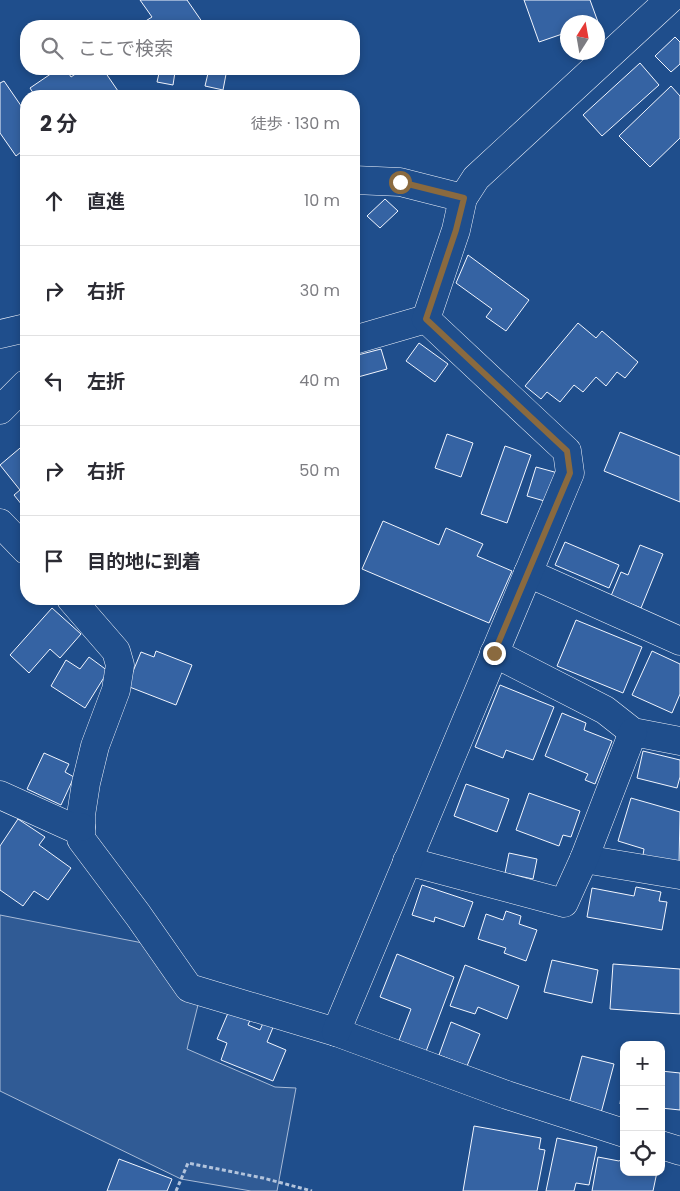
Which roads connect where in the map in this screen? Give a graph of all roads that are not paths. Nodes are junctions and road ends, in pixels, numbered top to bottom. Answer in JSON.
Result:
{"nodes":[{"id":1,"x":655,"y":5,"type":"edge"},
{"id":2,"x":360,"y":180,"type":"edge"},
{"id":3,"x":464,"y":198,"type":"junction"},
{"id":4,"x":426,"y":319,"type":"junction"},
{"id":5,"x":20,"y":329,"type":"edge"},
{"id":6,"x":0,"y":334,"type":"edge"},
{"id":7,"x":360,"y":338,"type":"edge"},
{"id":8,"x":20,"y":390,"type":"edge"},
{"id":9,"x":0,"y":410,"type":"edge"},
{"id":10,"x":0,"y":522,"type":"edge"},
{"id":11,"x":20,"y":544,"type":"edge"},
{"id":12,"x":528,"y":573,"type":"junction"},
{"id":13,"x":77,"y":605,"type":"edge"},
{"id":14,"x":680,"y":641,"type":"edge"},
{"id":15,"x":494,"y":653,"type":"junction"},
{"id":16,"x":633,"y":732,"type":"junction"},
{"id":17,"x":680,"y":741,"type":"edge"},
{"id":18,"x":0,"y":795,"type":"edge"},
{"id":19,"x":81,"y":827,"type":"junction"},
{"id":20,"x":584,"y":859,"type":"junction"},
{"id":21,"x":407,"y":861,"type":"junction"},
{"id":22,"x":680,"y":875,"type":"edge"},
{"id":23,"x":336,"y":1032,"type":"junction"},
{"id":24,"x":620,"y":1132,"type":"edge"},
{"id":25,"x":665,"y":1146,"type":"edge"},
{"id":26,"x":680,"y":1151,"type":"edge"}],
"edges":[{"from":1,"to":3,"type":"street"},
{"from":2,"to":3,"type":"street"},
{"from":3,"to":4,"type":"street"},
{"from":4,"to":7,"type":"street"},
{"from":4,"to":12,"type":"street"},
{"from":5,"to":6,"type":"street"},
{"from":8,"to":9,"type":"street"},
{"from":10,"to":11,"type":"street"},
{"from":12,"to":14,"type":"street"},
{"from":12,"to":15,"type":"street"},
{"from":13,"to":19,"type":"street"},
{"from":15,"to":16,"type":"street"},
{"from":15,"to":21,"type":"street"},
{"from":16,"to":17,"type":"street"},
{"from":16,"to":20,"type":"street"},
{"from":18,"to":19,"type":"street"},
{"from":19,"to":23,"type":"street"},
{"from":20,"to":21,"type":"street"},
{"from":20,"to":22,"type":"street"},
{"from":21,"to":23,"type":"street"},
{"from":23,"to":24,"type":"street"},
{"from":25,"to":26,"type":"street"}]}
